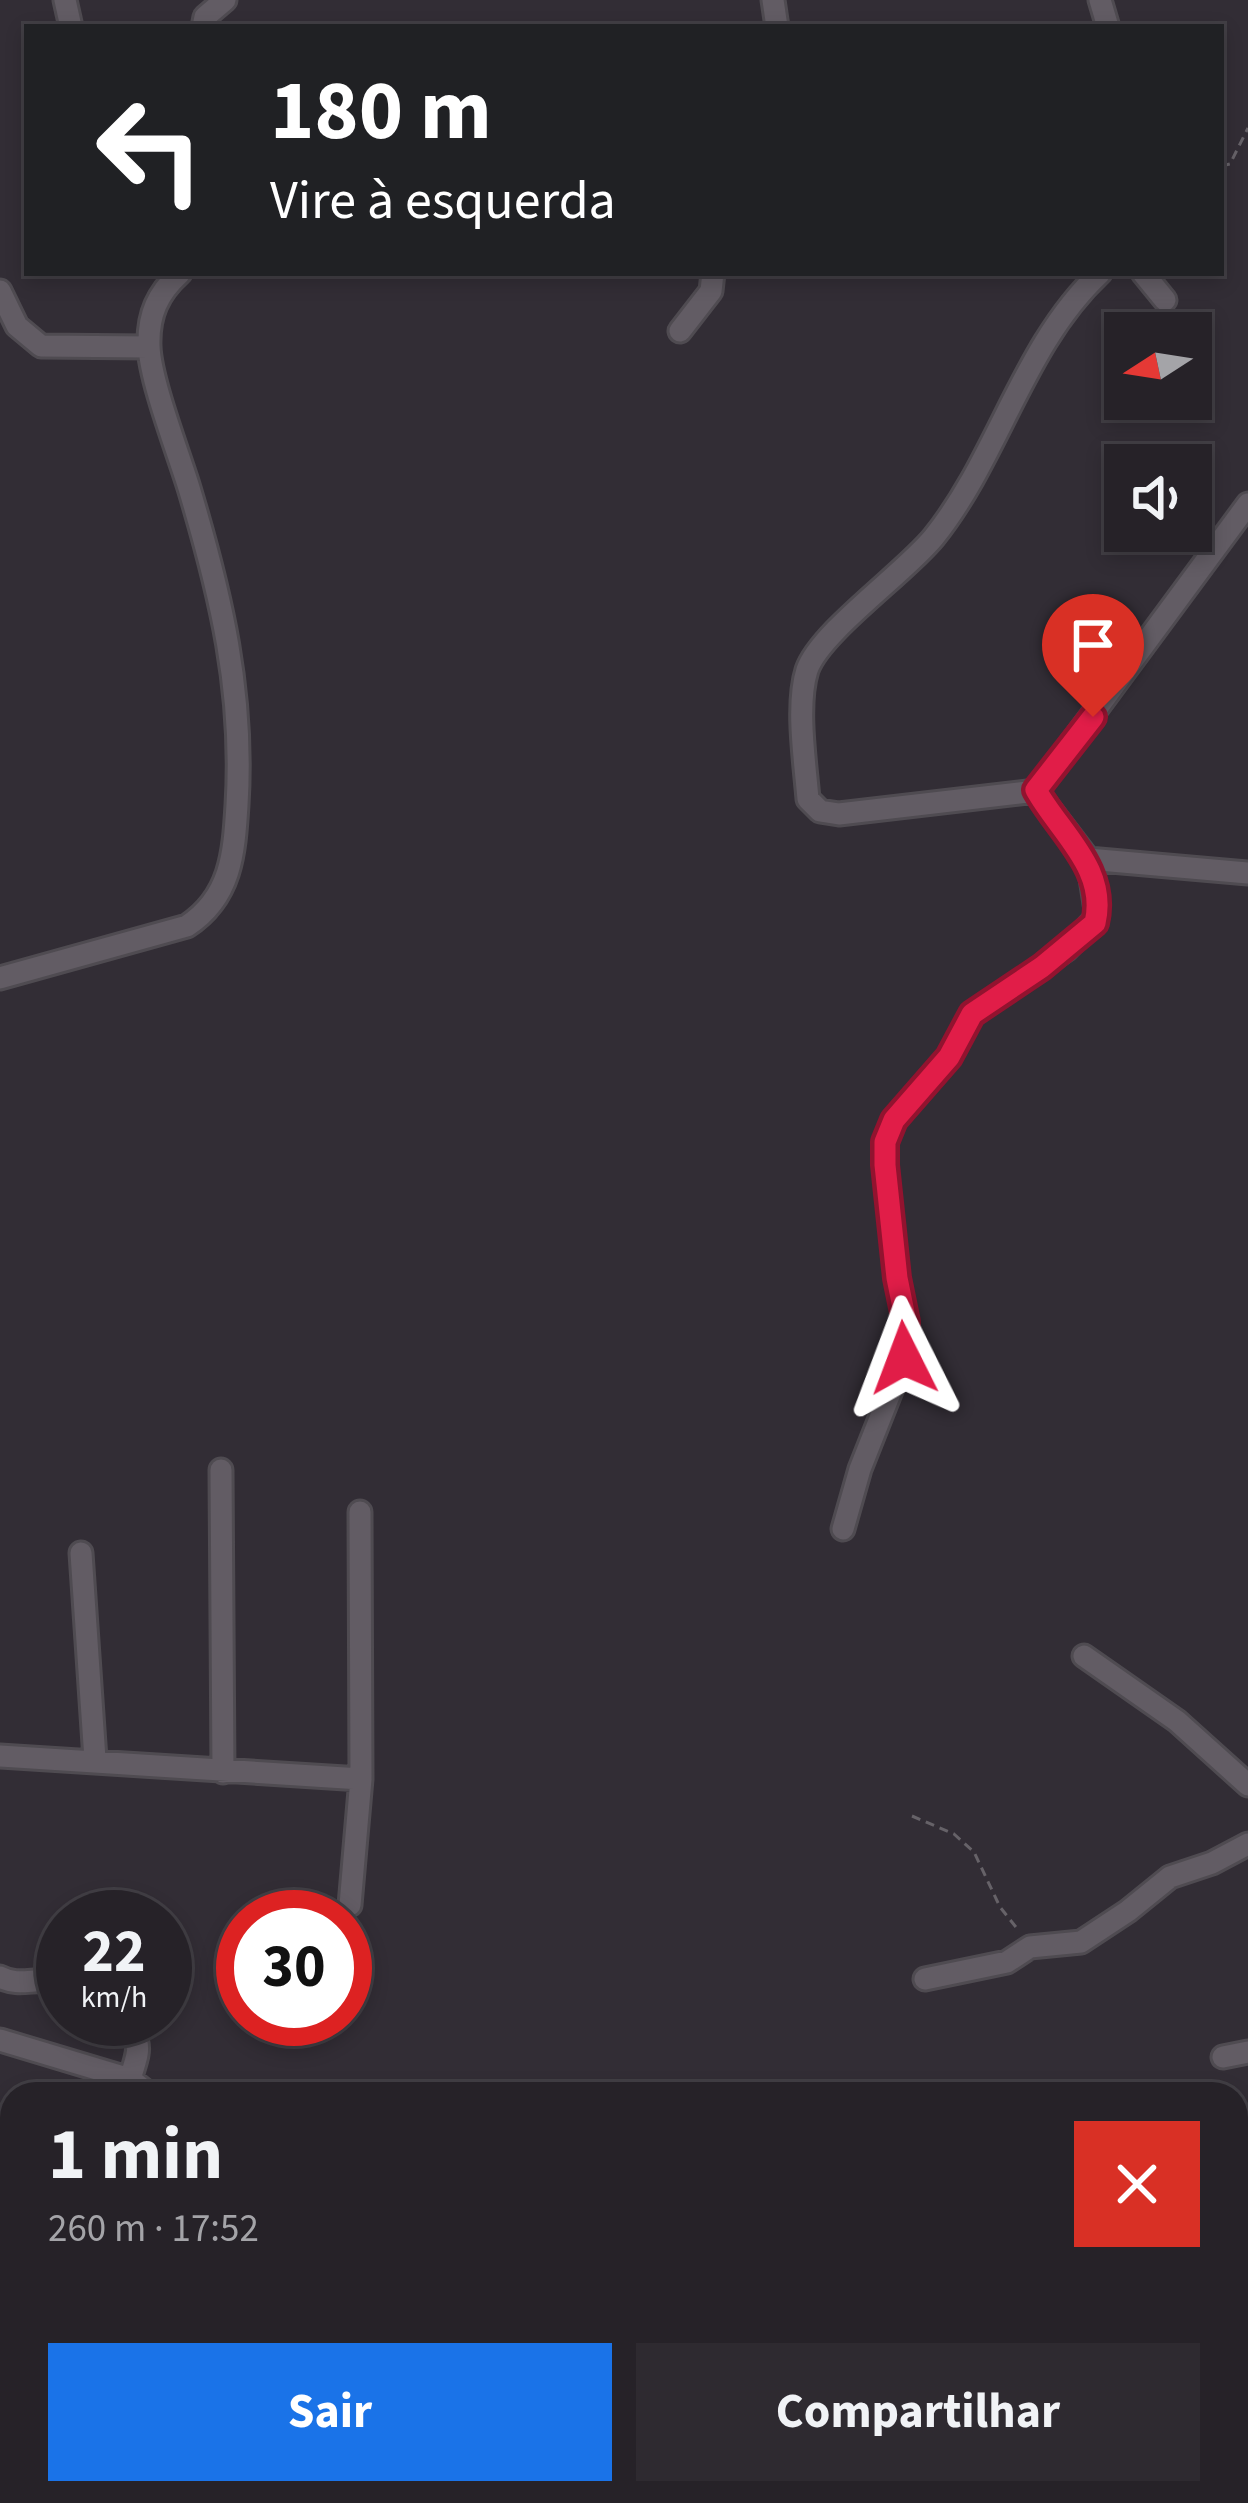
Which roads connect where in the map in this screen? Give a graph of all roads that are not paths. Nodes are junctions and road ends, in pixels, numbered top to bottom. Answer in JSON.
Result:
{"nodes":[{"id":1,"x":225,"y":0,"type":"edge"},
{"id":2,"x":204,"y":24,"type":"edge"},
{"id":3,"x":177,"y":276,"type":"edge"},
{"id":4,"x":713,"y":276,"type":"edge"},
{"id":5,"x":1097,"y":276,"type":"edge"},
{"id":6,"x":1145,"y":276,"type":"edge"},
{"id":7,"x":0,"y":291,"type":"edge"},
{"id":8,"x":1165,"y":300,"type":"dead end"},
{"id":9,"x":680,"y":331,"type":"dead end"},
{"id":10,"x":148,"y":347,"type":"junction"},
{"id":11,"x":1248,"y":504,"type":"edge"},
{"id":12,"x":1036,"y":790,"type":"junction"},
{"id":13,"x":1088,"y":859,"type":"junction"},
{"id":14,"x":1248,"y":873,"type":"edge"},
{"id":15,"x":0,"y":978,"type":"edge"},
{"id":16,"x":221,"y":1470,"type":"dead end"},
{"id":17,"x":360,"y":1511,"type":"dead end"},
{"id":18,"x":843,"y":1529,"type":"dead end"},
{"id":19,"x":81,"y":1553,"type":"dead end"},
{"id":20,"x":1084,"y":1656,"type":"dead end"},
{"id":21,"x":0,"y":1756,"type":"edge"},
{"id":22,"x":95,"y":1760,"type":"junction"},
{"id":23,"x":223,"y":1772,"type":"junction"},
{"id":24,"x":361,"y":1778,"type":"junction"},
{"id":25,"x":1248,"y":1785,"type":"edge"},
{"id":26,"x":1248,"y":1844,"type":"edge"},
{"id":27,"x":351,"y":1890,"type":"edge"},
{"id":28,"x":0,"y":1977,"type":"edge"},
{"id":29,"x":925,"y":1979,"type":"dead end"},
{"id":30,"x":36,"y":1981,"type":"edge"},
{"id":31,"x":0,"y":2041,"type":"edge"},
{"id":32,"x":139,"y":2046,"type":"edge"},
{"id":33,"x":1248,"y":2052,"type":"edge"},
{"id":34,"x":1223,"y":2057,"type":"dead end"},
{"id":35,"x":130,"y":2079,"type":"junction"},
{"id":36,"x":134,"y":2082,"type":"edge"}],
"edges":[{"from":1,"to":2,"type":"street"},
{"from":3,"to":10,"type":"street"},
{"from":4,"to":9,"type":"street"},
{"from":5,"to":12,"type":"street"},
{"from":6,"to":8,"type":"street"},
{"from":7,"to":10,"type":"street"},
{"from":10,"to":15,"type":"street"},
{"from":11,"to":12,"type":"street"},
{"from":12,"to":13,"type":"street"},
{"from":13,"to":14,"type":"street"},
{"from":13,"to":18,"type":"street"},
{"from":16,"to":23,"type":"street"},
{"from":17,"to":24,"type":"street"},
{"from":19,"to":22,"type":"street"},
{"from":20,"to":25,"type":"street"},
{"from":21,"to":22,"type":"street"},
{"from":22,"to":23,"type":"street"},
{"from":23,"to":24,"type":"street"},
{"from":24,"to":27,"type":"street"},
{"from":26,"to":29,"type":"street"},
{"from":28,"to":30,"type":"street"},
{"from":31,"to":35,"type":"street"},
{"from":32,"to":35,"type":"street"},
{"from":33,"to":34,"type":"street"},
{"from":35,"to":36,"type":"street"}]}
